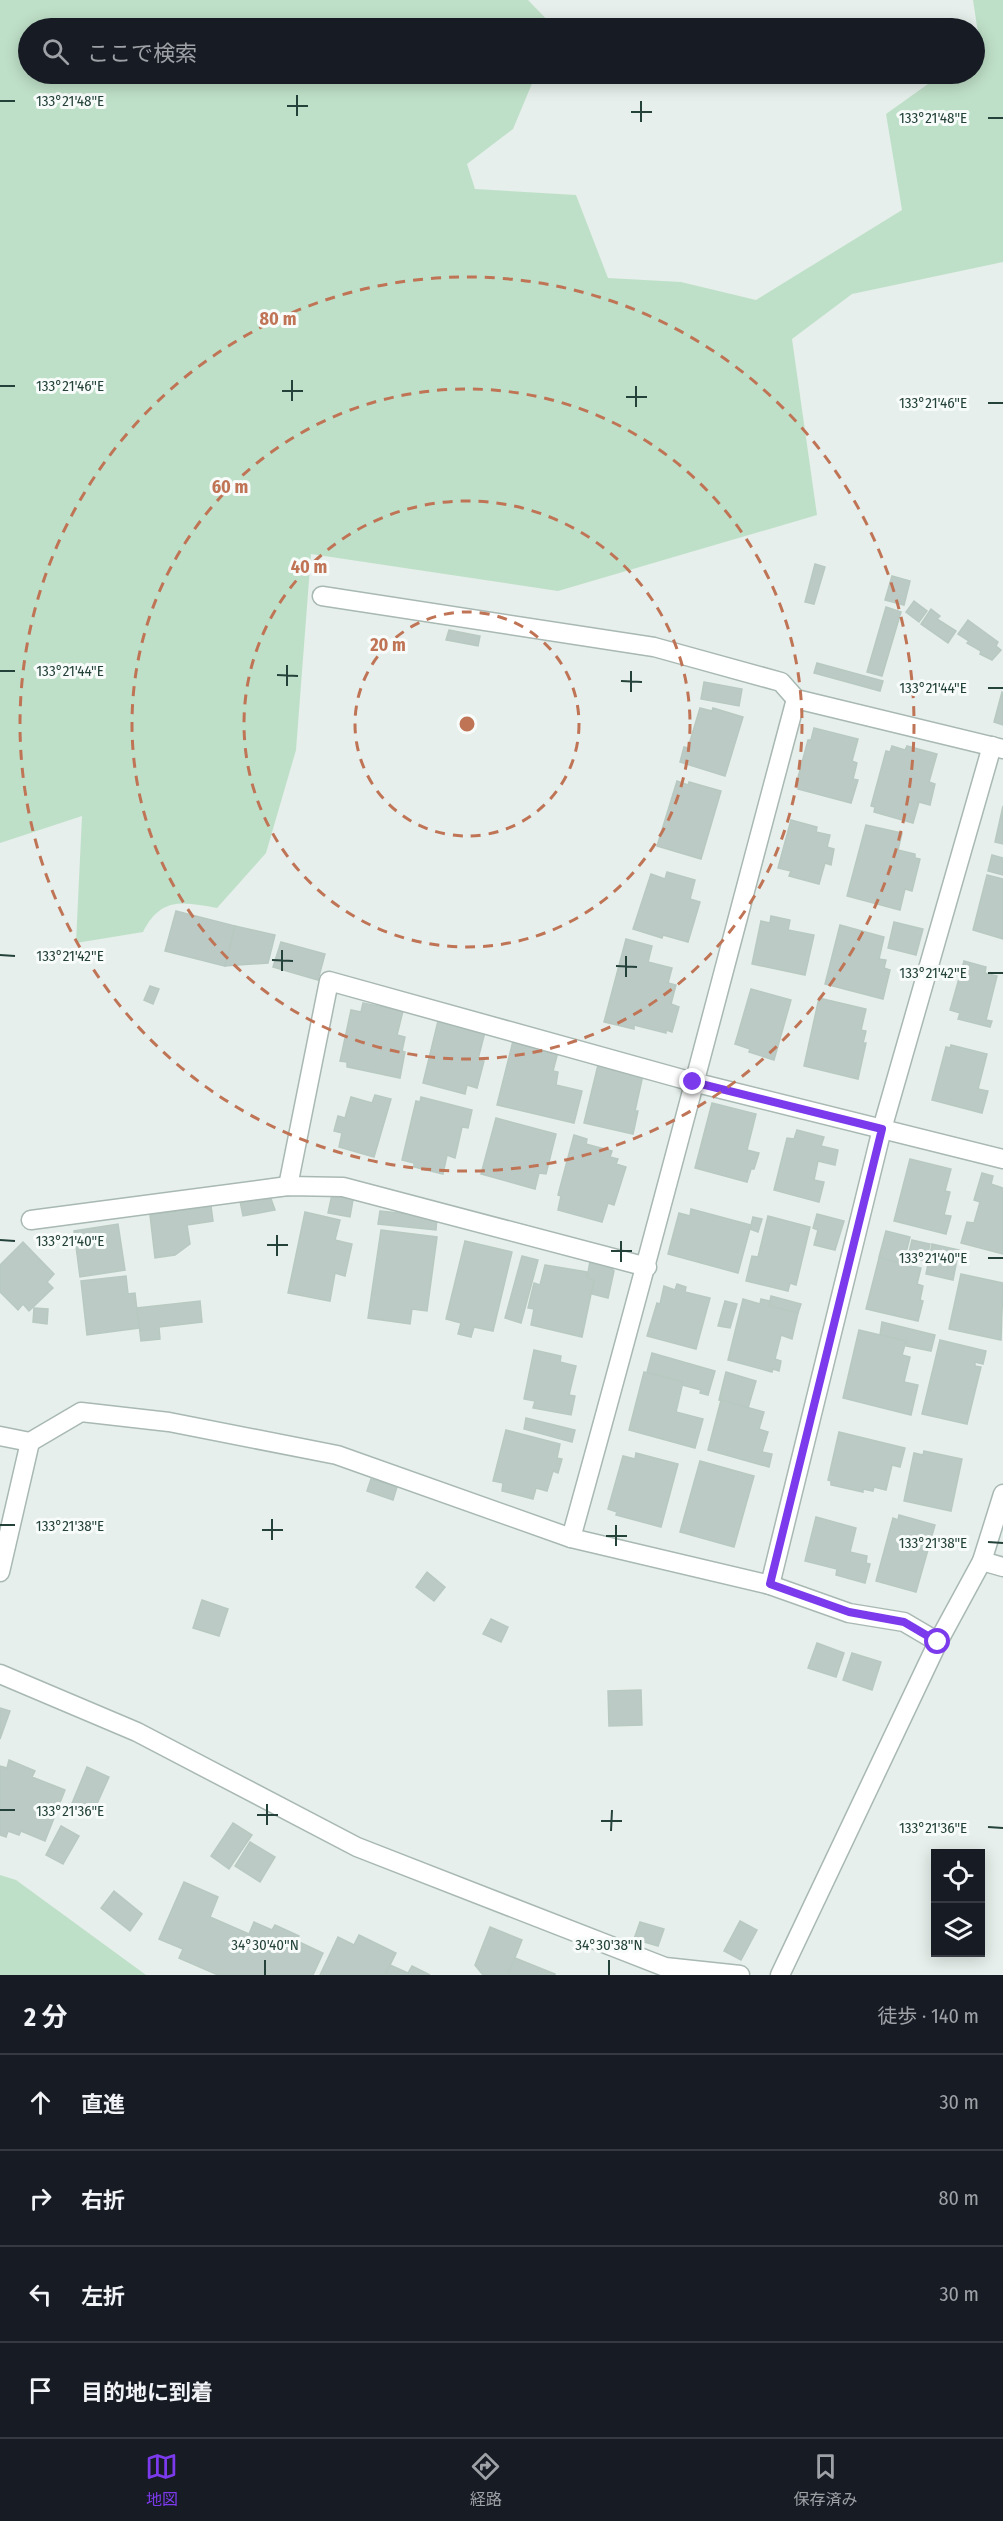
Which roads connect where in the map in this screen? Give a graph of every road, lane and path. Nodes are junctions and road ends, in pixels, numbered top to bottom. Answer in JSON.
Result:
{"nodes":[{"id":1,"x":322,"y":596,"type":"dead end"},
{"id":2,"x":796,"y":699,"type":"junction"},
{"id":3,"x":998,"y":748,"type":"edge"},
{"id":4,"x":693,"y":1082,"type":"junction"},
{"id":5,"x":882,"y":1129,"type":"junction"},
{"id":6,"x":1003,"y":1159,"type":"edge"},
{"id":7,"x":288,"y":1186,"type":"junction"},
{"id":8,"x":31,"y":1220,"type":"dead end"},
{"id":9,"x":647,"y":1266,"type":"junction"},
{"id":10,"x":0,"y":1436,"type":"edge"},
{"id":11,"x":30,"y":1442,"type":"junction"},
{"id":12,"x":1003,"y":1494,"type":"edge"},
{"id":13,"x":571,"y":1539,"type":"junction"},
{"id":14,"x":982,"y":1560,"type":"junction"},
{"id":15,"x":1003,"y":1567,"type":"edge"},
{"id":16,"x":0,"y":1572,"type":"edge"},
{"id":17,"x":770,"y":1584,"type":"junction"},
{"id":18,"x":938,"y":1642,"type":"junction"},
{"id":19,"x":0,"y":1674,"type":"edge"},
{"id":20,"x":740,"y":1975,"type":"edge"},
{"id":21,"x":780,"y":1975,"type":"edge"}],
"edges":[{"from":1,"to":2,"type":"street"},
{"from":2,"to":3,"type":"street"},
{"from":2,"to":4,"type":"street"},
{"from":3,"to":5,"type":"street"},
{"from":4,"to":5,"type":"street"},
{"from":4,"to":7,"type":"street"},
{"from":4,"to":9,"type":"street"},
{"from":5,"to":6,"type":"street"},
{"from":5,"to":17,"type":"street"},
{"from":7,"to":8,"type":"street"},
{"from":7,"to":9,"type":"street"},
{"from":9,"to":13,"type":"street"},
{"from":10,"to":11,"type":"street"},
{"from":11,"to":13,"type":"street"},
{"from":11,"to":16,"type":"street"},
{"from":12,"to":14,"type":"street"},
{"from":13,"to":17,"type":"street"},
{"from":14,"to":15,"type":"street"},
{"from":14,"to":18,"type":"street"},
{"from":17,"to":18,"type":"street"},
{"from":18,"to":21,"type":"street"},
{"from":19,"to":20,"type":"street"}]}
